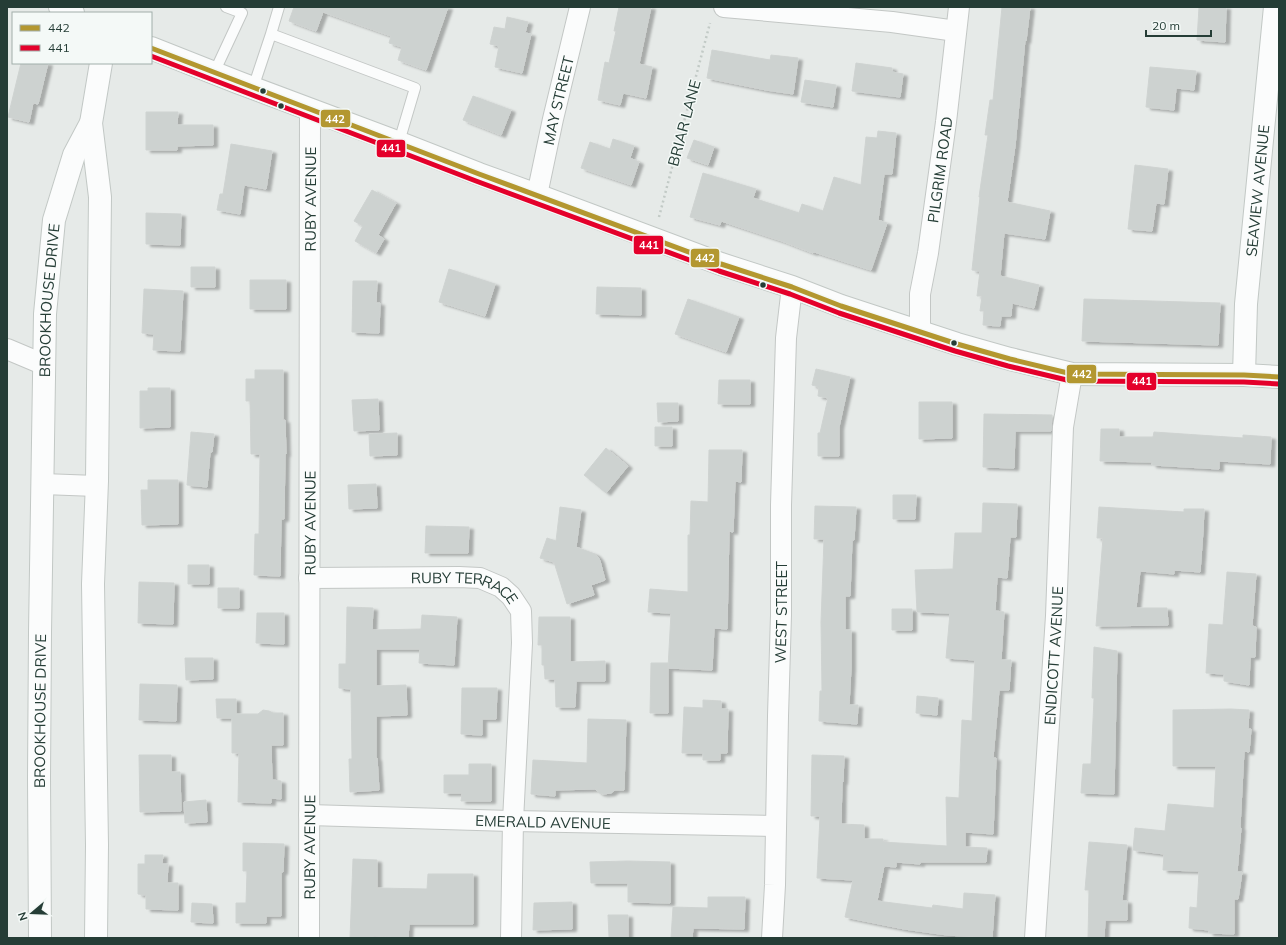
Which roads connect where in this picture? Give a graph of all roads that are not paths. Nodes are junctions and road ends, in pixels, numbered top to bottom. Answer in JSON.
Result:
{"nodes":[{"id":1,"x":60,"y":7,"type":"edge"},
{"id":2,"x":226,"y":7,"type":"edge"},
{"id":3,"x":279,"y":7,"type":"edge"},
{"id":4,"x":580,"y":7,"type":"edge"},
{"id":5,"x":724,"y":7,"type":"edge"},
{"id":6,"x":959,"y":7,"type":"edge"},
{"id":7,"x":1275,"y":7,"type":"edge"},
{"id":8,"x":71,"y":12,"type":"edge"},
{"id":9,"x":956,"y":31,"type":"junction"},
{"id":10,"x":271,"y":34,"type":"junction"},
{"id":11,"x":152,"y":48,"type":"edge"},
{"id":12,"x":101,"y":64,"type":"edge"},
{"id":13,"x":214,"y":73,"type":"junction"},
{"id":14,"x":253,"y":88,"type":"junction"},
{"id":15,"x":310,"y":109,"type":"junction"},
{"id":16,"x":91,"y":123,"type":"junction"},
{"id":17,"x":399,"y":142,"type":"junction"},
{"id":18,"x":537,"y":195,"type":"junction"},
{"id":19,"x":792,"y":287,"type":"junction"},
{"id":20,"x":920,"y":332,"type":"junction"},
{"id":21,"x":7,"y":349,"type":"edge"},
{"id":22,"x":45,"y":365,"type":"junction"},
{"id":23,"x":1072,"y":374,"type":"junction"},
{"id":24,"x":1244,"y":375,"type":"junction"},
{"id":25,"x":1279,"y":377,"type":"edge"},
{"id":26,"x":43,"y":484,"type":"junction"},
{"id":27,"x":96,"y":486,"type":"junction"},
{"id":28,"x":309,"y":578,"type":"junction"},
{"id":29,"x":309,"y":815,"type":"junction"},
{"id":30,"x":513,"y":820,"type":"junction"},
{"id":31,"x":776,"y":826,"type":"junction"},
{"id":32,"x":40,"y":938,"type":"edge"},
{"id":33,"x":96,"y":938,"type":"edge"},
{"id":34,"x":309,"y":938,"type":"edge"},
{"id":35,"x":511,"y":938,"type":"edge"},
{"id":36,"x":772,"y":938,"type":"edge"},
{"id":37,"x":1035,"y":938,"type":"edge"}],
"edges":[{"from":1,"to":8,"type":"main road"},
{"from":2,"to":13,"type":"lane"},
{"from":3,"to":10,"type":"lane"},
{"from":4,"to":18,"type":"street","name":"MAY STREET"},
{"from":5,"to":9,"type":"street"},
{"from":6,"to":9,"type":"street","name":"PILGRIM ROAD"},
{"from":7,"to":24,"type":"main road","name":"SEAVIEW AVENUE"},
{"from":9,"to":20,"type":"street","name":"PILGRIM ROAD"},
{"from":10,"to":14,"type":"lane"},
{"from":10,"to":17,"type":"lane"},
{"from":11,"to":13,"type":"main road"},
{"from":12,"to":16,"type":"main road","name":"BROOKHOUSE DRIVE"},
{"from":13,"to":14,"type":"main road"},
{"from":14,"to":15,"type":"main road"},
{"from":15,"to":17,"type":"main road"},
{"from":15,"to":28,"type":"street","name":"RUBY AVENUE"},
{"from":16,"to":22,"type":"main road","name":"BROOKHOUSE DRIVE"},
{"from":16,"to":27,"type":"main road","name":"BROOKHOUSE DRIVE"},
{"from":17,"to":18,"type":"main road"},
{"from":18,"to":19,"type":"main road"},
{"from":19,"to":20,"type":"main road"},
{"from":19,"to":31,"type":"street","name":"WEST STREET"},
{"from":20,"to":23,"type":"main road"},
{"from":21,"to":22,"type":"street"},
{"from":22,"to":26,"type":"main road","name":"BROOKHOUSE DRIVE"},
{"from":23,"to":24,"type":"main road"},
{"from":23,"to":37,"type":"street","name":"ENDICOTT AVENUE"},
{"from":24,"to":25,"type":"main road"},
{"from":26,"to":27,"type":"street"},
{"from":26,"to":32,"type":"main road","name":"BROOKHOUSE DRIVE"},
{"from":27,"to":33,"type":"main road","name":"BROOKHOUSE DRIVE"},
{"from":28,"to":29,"type":"street","name":"RUBY AVENUE"},
{"from":28,"to":30,"type":"street","name":"RUBY TERRACE"},
{"from":29,"to":30,"type":"street","name":"EMERALD AVENUE"},
{"from":29,"to":34,"type":"street","name":"RUBY AVENUE"},
{"from":30,"to":31,"type":"street","name":"EMERALD AVENUE"},
{"from":30,"to":35,"type":"street","name":"RUBY TERRACE"},
{"from":31,"to":36,"type":"street","name":"WEST STREET"}]}
